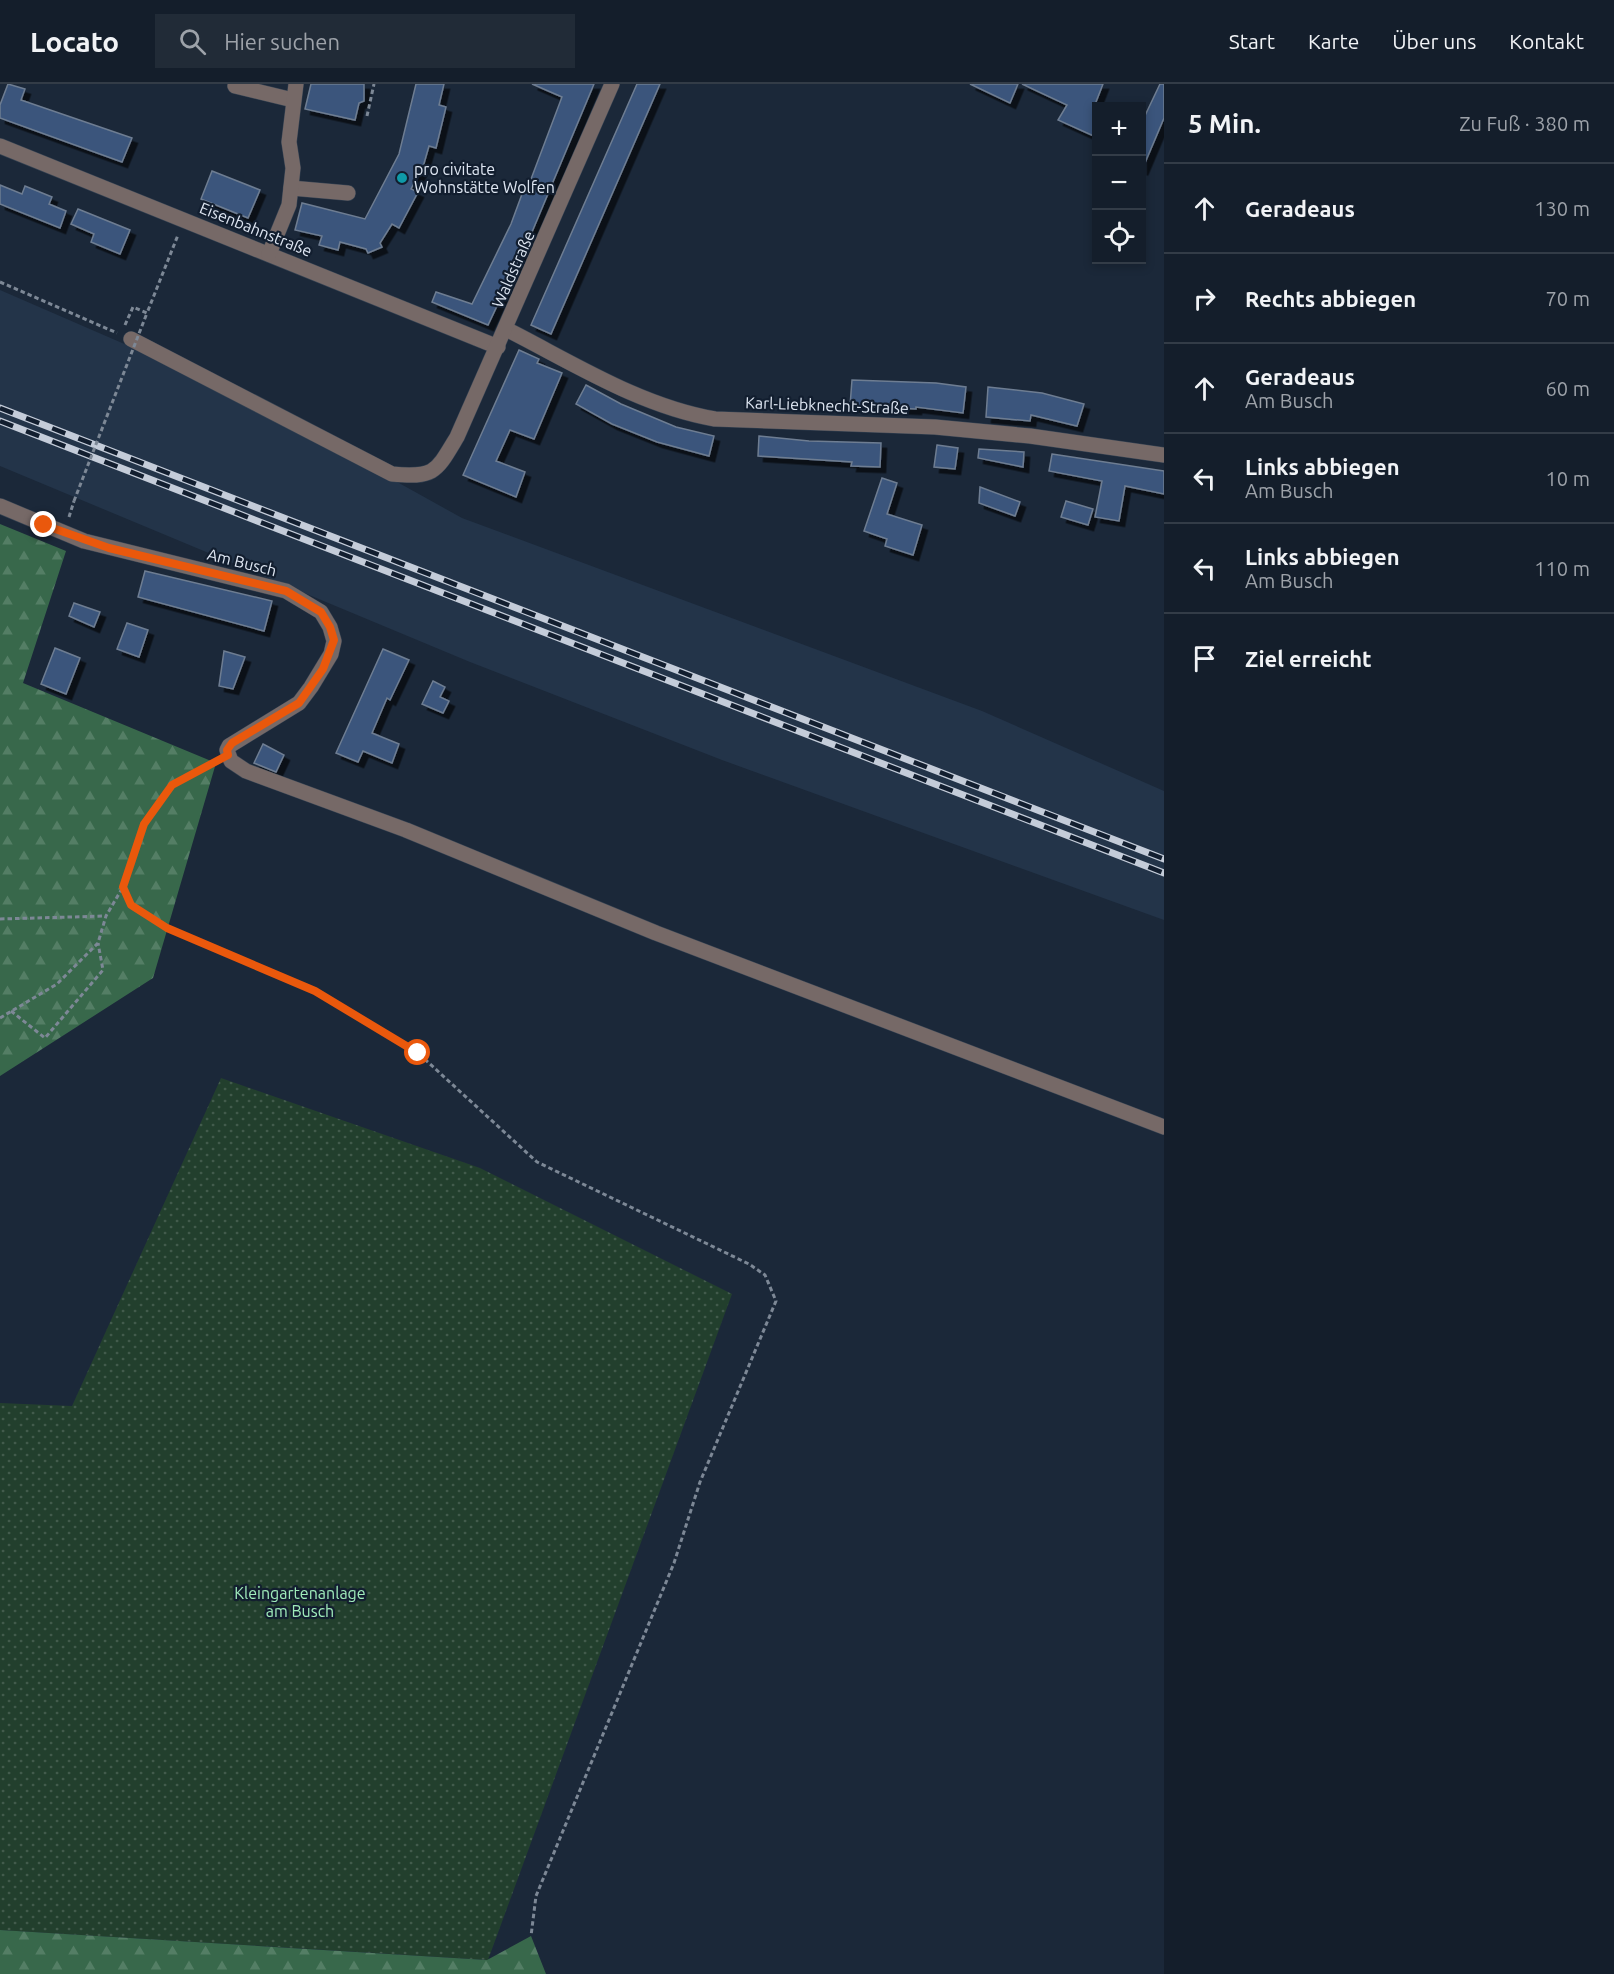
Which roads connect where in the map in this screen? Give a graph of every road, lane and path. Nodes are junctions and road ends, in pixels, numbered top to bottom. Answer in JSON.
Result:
{"nodes":[{"id":1,"x":236,"y":84,"type":"edge"},
{"id":2,"x":296,"y":84,"type":"edge"},
{"id":3,"x":374,"y":84,"type":"edge"},
{"id":4,"x":612,"y":84,"type":"edge"},
{"id":5,"x":293,"y":100,"type":"junction"},
{"id":6,"x":366,"y":116,"type":"dead end"},
{"id":7,"x":0,"y":146,"type":"edge"},
{"id":8,"x":291,"y":189,"type":"junction"},
{"id":9,"x":348,"y":193,"type":"dead end"},
{"id":10,"x":184,"y":219,"type":"junction"},
{"id":11,"x":269,"y":254,"type":"junction"},
{"id":12,"x":0,"y":282,"type":"edge"},
{"id":13,"x":147,"y":313,"type":"junction"},
{"id":14,"x":506,"y":329,"type":"junction"},
{"id":15,"x":131,"y":339,"type":"dead end"},
{"id":16,"x":498,"y":347,"type":"junction"},
{"id":17,"x":1164,"y":455,"type":"edge"},
{"id":18,"x":74,"y":501,"type":"dead end"},
{"id":19,"x":0,"y":506,"type":"edge"},
{"id":20,"x":228,"y":755,"type":"junction"},
{"id":21,"x":123,"y":887,"type":"junction"},
{"id":22,"x":106,"y":916,"type":"junction"},
{"id":23,"x":0,"y":919,"type":"edge"},
{"id":24,"x":98,"y":943,"type":"junction"},
{"id":25,"x":11,"y":1011,"type":"junction"},
{"id":26,"x":0,"y":1018,"type":"edge"},
{"id":27,"x":1164,"y":1127,"type":"edge"},
{"id":28,"x":531,"y":1936,"type":"dead end"}],
"edges":[{"from":1,"to":5,"type":"street"},
{"from":2,"to":5,"type":"street"},
{"from":3,"to":6,"type":"path"},
{"from":4,"to":14,"type":"street","name":"Waldstraße"},
{"from":5,"to":8,"type":"street"},
{"from":7,"to":10,"type":"street","name":"Eisenbahnstraße"},
{"from":8,"to":9,"type":"street"},
{"from":8,"to":11,"type":"street"},
{"from":10,"to":11,"type":"street","name":"Eisenbahnstraße"},
{"from":10,"to":13,"type":"path"},
{"from":11,"to":16,"type":"street","name":"Eisenbahnstraße"},
{"from":12,"to":13,"type":"path"},
{"from":13,"to":18,"type":"path","bridge":true},
{"from":14,"to":16,"type":"street","name":"Waldstraße"},
{"from":14,"to":17,"type":"street","name":"Karl-Liebknecht-Straße"},
{"from":15,"to":16,"type":"street","name":"Waldstraße"},
{"from":19,"to":20,"type":"street","name":"Am Busch"},
{"from":20,"to":21,"type":"path"},
{"from":20,"to":27,"type":"street"},
{"from":21,"to":22,"type":"path"},
{"from":21,"to":28,"type":"path"},
{"from":22,"to":23,"type":"path"},
{"from":22,"to":24,"type":"path"},
{"from":24,"to":25,"type":"path"},
{"from":24,"to":25,"type":"path"},
{"from":25,"to":26,"type":"path"}]}
